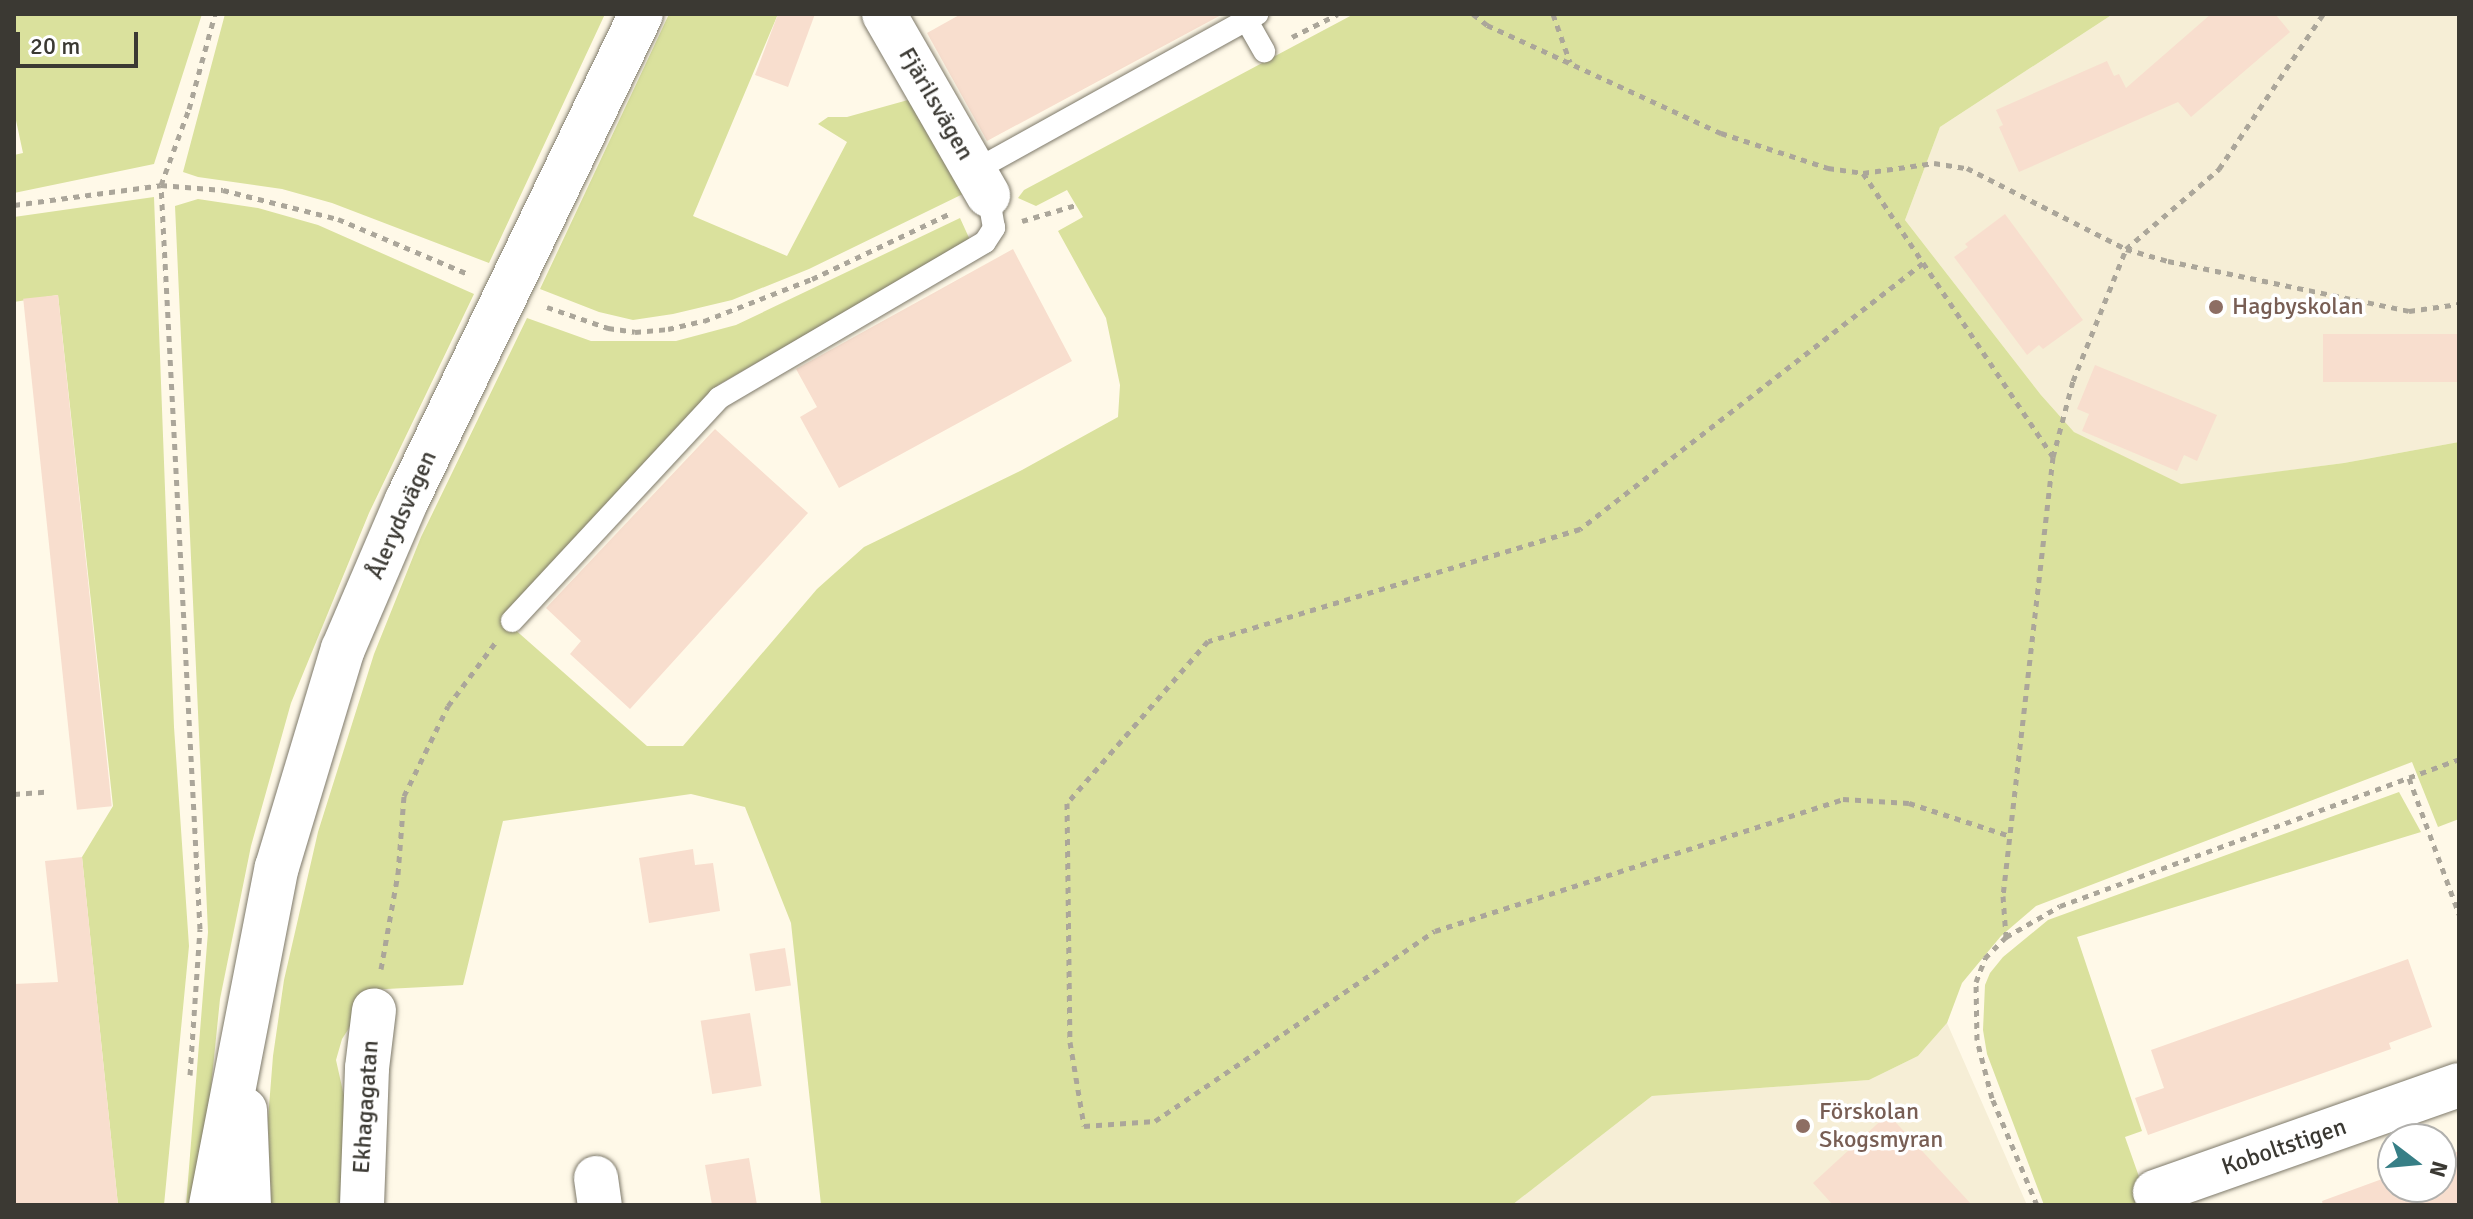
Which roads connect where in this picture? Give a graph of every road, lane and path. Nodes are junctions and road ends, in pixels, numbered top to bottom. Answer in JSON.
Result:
{"nodes":[{"id":1,"x":215,"y":14,"type":"edge"},
{"id":2,"x":641,"y":14,"type":"edge"},
{"id":3,"x":884,"y":14,"type":"edge"},
{"id":4,"x":1473,"y":14,"type":"edge"},
{"id":5,"x":1553,"y":14,"type":"edge"},
{"id":6,"x":2324,"y":15,"type":"edge"},
{"id":7,"x":1249,"y":16,"type":"edge"},
{"id":8,"x":1264,"y":51,"type":"dead end"},
{"id":9,"x":1571,"y":64,"type":"junction"},
{"id":10,"x":1863,"y":173,"type":"junction"},
{"id":11,"x":161,"y":185,"type":"junction"},
{"id":12,"x":986,"y":198,"type":"junction"},
{"id":13,"x":14,"y":205,"type":"edge"},
{"id":14,"x":1076,"y":205,"type":"dead end"},
{"id":15,"x":2126,"y":249,"type":"junction"},
{"id":16,"x":1923,"y":263,"type":"junction"},
{"id":17,"x":480,"y":279,"type":"dead end"},
{"id":18,"x":533,"y":302,"type":"dead end"},
{"id":19,"x":2459,"y":304,"type":"edge"},
{"id":20,"x":2053,"y":457,"type":"junction"},
{"id":21,"x":512,"y":621,"type":"joint"},
{"id":22,"x":2459,"y":759,"type":"edge"},
{"id":23,"x":2409,"y":778,"type":"junction"},
{"id":24,"x":45,"y":792,"type":"dead end"},
{"id":25,"x":14,"y":794,"type":"edge"},
{"id":26,"x":2010,"y":836,"type":"junction"},
{"id":27,"x":2459,"y":914,"type":"edge"},
{"id":28,"x":2006,"y":937,"type":"junction"},
{"id":29,"x":374,"y":1010,"type":"joint"},
{"id":30,"x":243,"y":1043,"type":"junction"},
{"id":31,"x":2459,"y":1085,"type":"edge"},
{"id":32,"x":189,"y":1086,"type":"dead end"},
{"id":33,"x":2155,"y":1192,"type":"dead end"},
{"id":34,"x":211,"y":1205,"type":"edge"},
{"id":35,"x":249,"y":1205,"type":"edge"},
{"id":36,"x":362,"y":1205,"type":"edge"},
{"id":37,"x":2037,"y":1205,"type":"edge"}],
"edges":[{"from":1,"to":11,"type":"path"},
{"from":2,"to":30,"type":"main road","name":"Ålerydsvägen"},
{"from":3,"to":12,"type":"main road","name":"Fjärilsvägen"},
{"from":4,"to":9,"type":"path"},
{"from":5,"to":9,"type":"path"},
{"from":6,"to":15,"type":"path"},
{"from":7,"to":8,"type":"lane"},
{"from":7,"to":12,"type":"lane"},
{"from":9,"to":10,"type":"path"},
{"from":10,"to":15,"type":"path"},
{"from":10,"to":16,"type":"path"},
{"from":11,"to":13,"type":"path"},
{"from":11,"to":17,"type":"path"},
{"from":11,"to":32,"type":"path"},
{"from":12,"to":14,"type":"path"},
{"from":12,"to":18,"type":"path"},
{"from":12,"to":21,"type":"lane"},
{"from":15,"to":19,"type":"path"},
{"from":15,"to":20,"type":"path"},
{"from":16,"to":20,"type":"path"},
{"from":16,"to":26,"type":"path"},
{"from":20,"to":26,"type":"path"},
{"from":21,"to":29,"type":"path"},
{"from":22,"to":23,"type":"path"},
{"from":23,"to":27,"type":"path"},
{"from":23,"to":28,"type":"path"},
{"from":24,"to":25,"type":"path"},
{"from":26,"to":28,"type":"path"},
{"from":28,"to":37,"type":"path"},
{"from":29,"to":36,"type":"main road","name":"Ekhagagatan"},
{"from":30,"to":34,"type":"main road","name":"Ålerydsvägen"},
{"from":30,"to":35,"type":"main road","name":"Ålerydsvägen"},
{"from":31,"to":33,"type":"main road","name":"Koboltstigen"}]}
